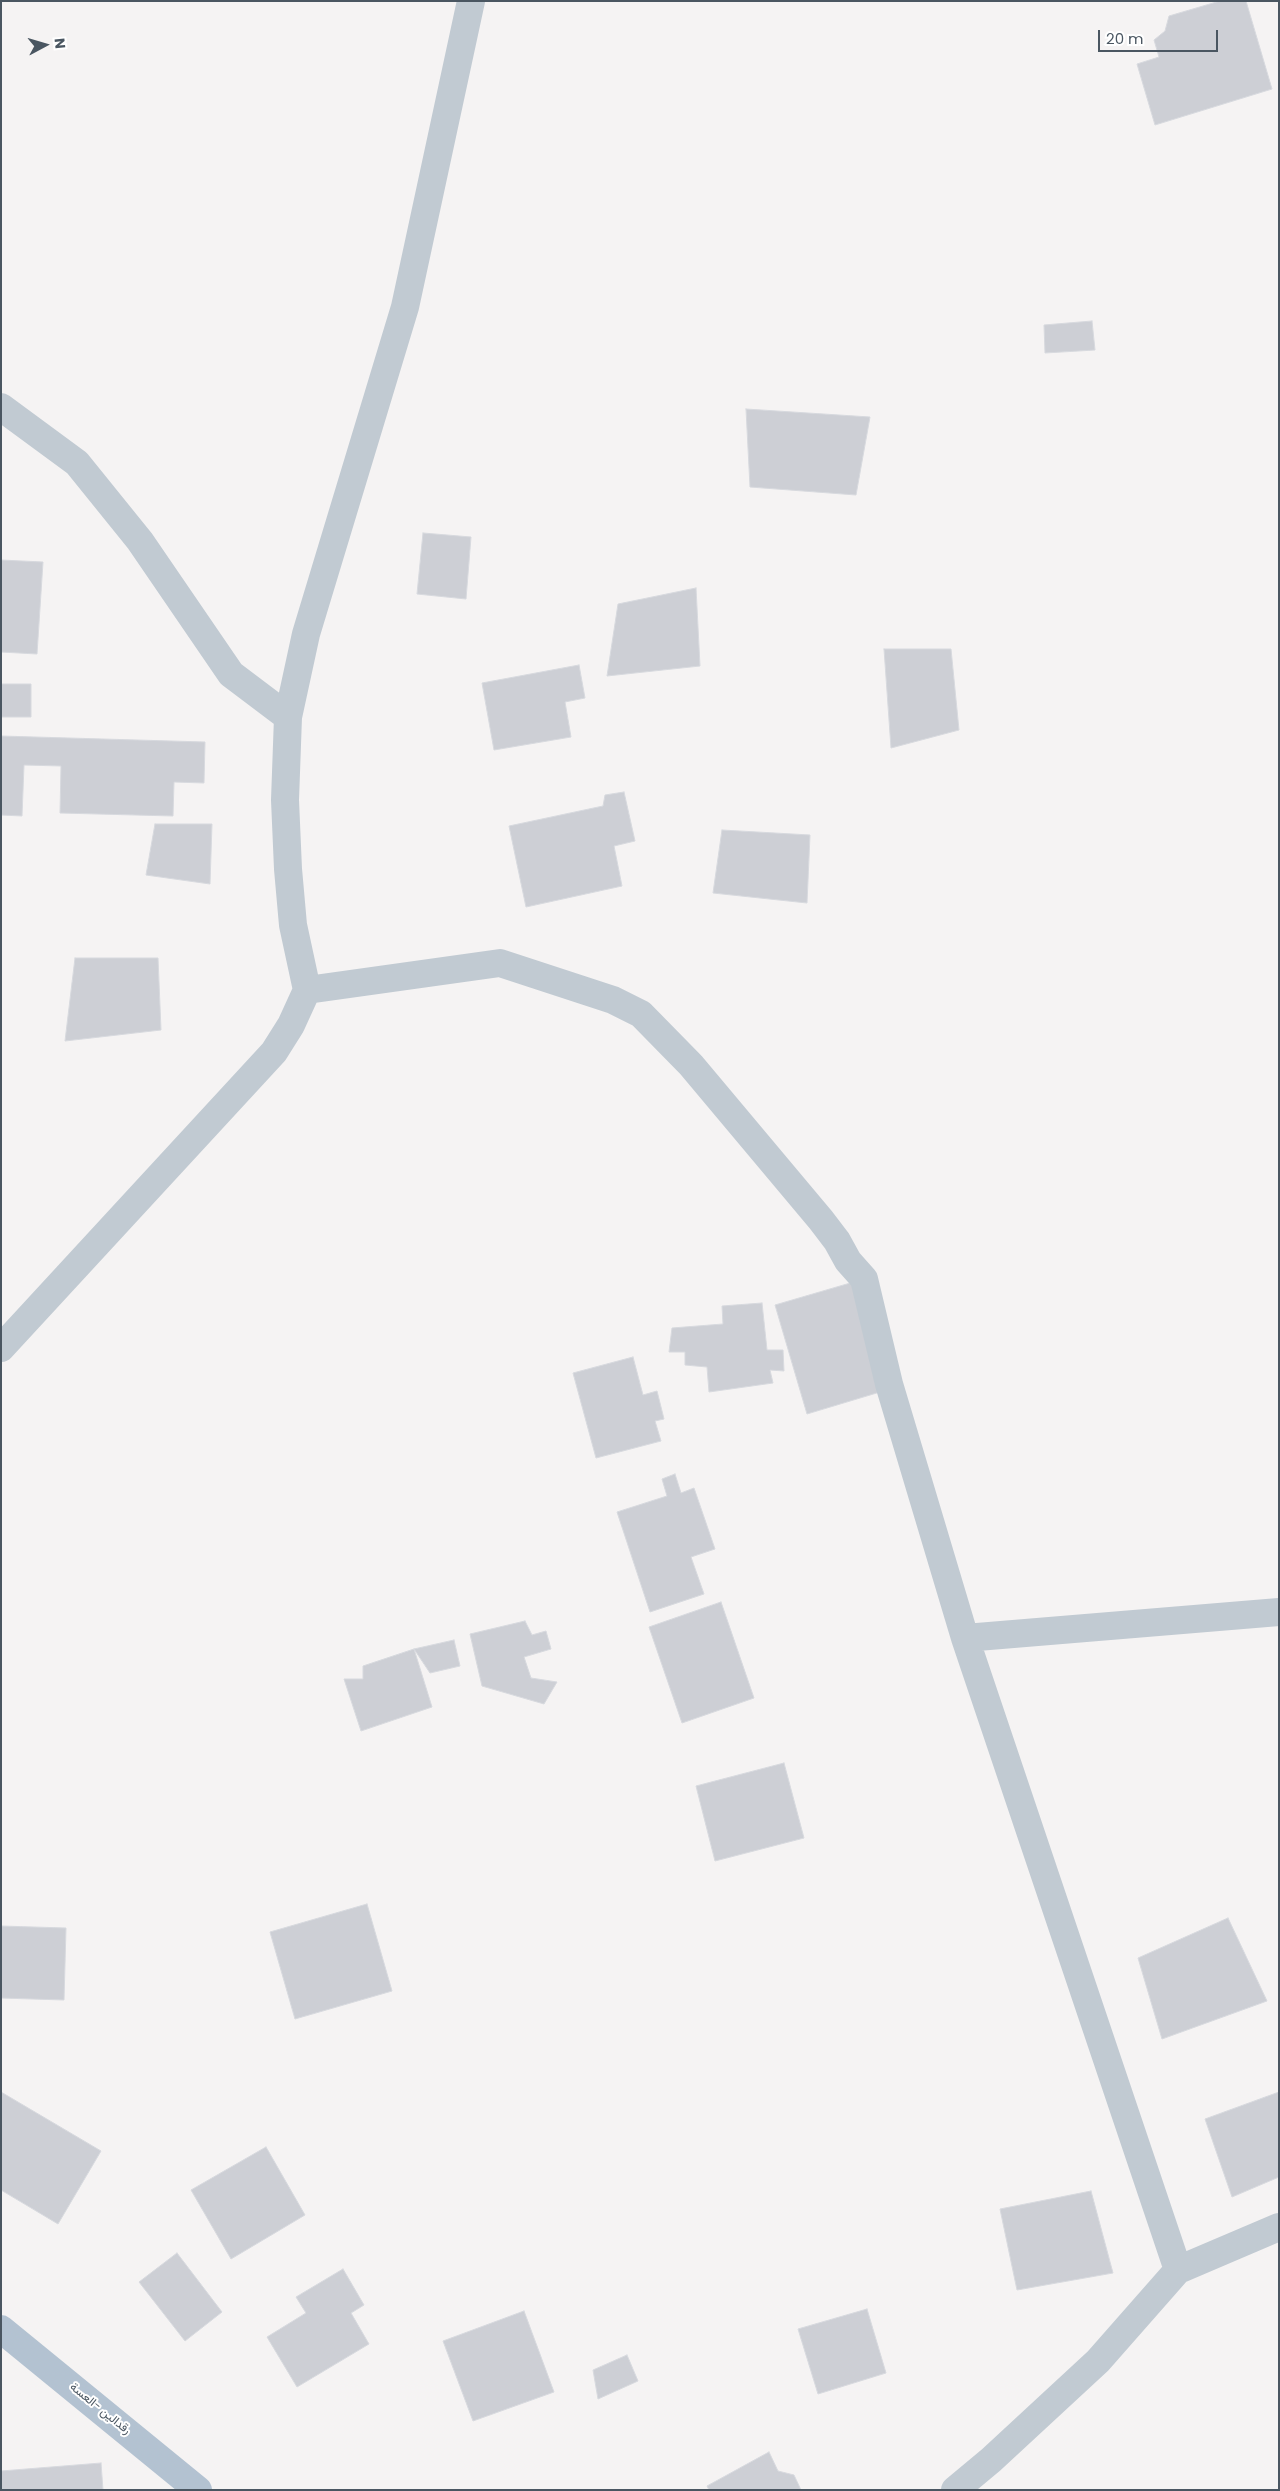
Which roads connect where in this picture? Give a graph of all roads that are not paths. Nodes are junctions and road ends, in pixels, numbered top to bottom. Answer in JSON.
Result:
{"nodes":[{"id":1,"x":471,"y":1,"type":"edge"},
{"id":2,"x":1,"y":407,"type":"edge"},
{"id":3,"x":288,"y":717,"type":"junction"},
{"id":4,"x":307,"y":990,"type":"junction"},
{"id":5,"x":1,"y":1348,"type":"edge"},
{"id":6,"x":1279,"y":1612,"type":"edge"},
{"id":7,"x":965,"y":1638,"type":"junction"},
{"id":8,"x":1279,"y":2227,"type":"edge"},
{"id":9,"x":1178,"y":2270,"type":"junction"},
{"id":10,"x":1,"y":2329,"type":"edge"},
{"id":11,"x":198,"y":2490,"type":"edge"},
{"id":12,"x":954,"y":2490,"type":"edge"}],
"edges":[{"from":1,"to":3,"type":"street"},
{"from":2,"to":3,"type":"street"},
{"from":3,"to":4,"type":"street"},
{"from":4,"to":5,"type":"street"},
{"from":4,"to":7,"type":"street"},
{"from":6,"to":7,"type":"street"},
{"from":7,"to":9,"type":"street"},
{"from":8,"to":9,"type":"street"},
{"from":9,"to":12,"type":"street"},
{"from":10,"to":11,"type":"main road","name":"رقدالين -العسة"}]}
